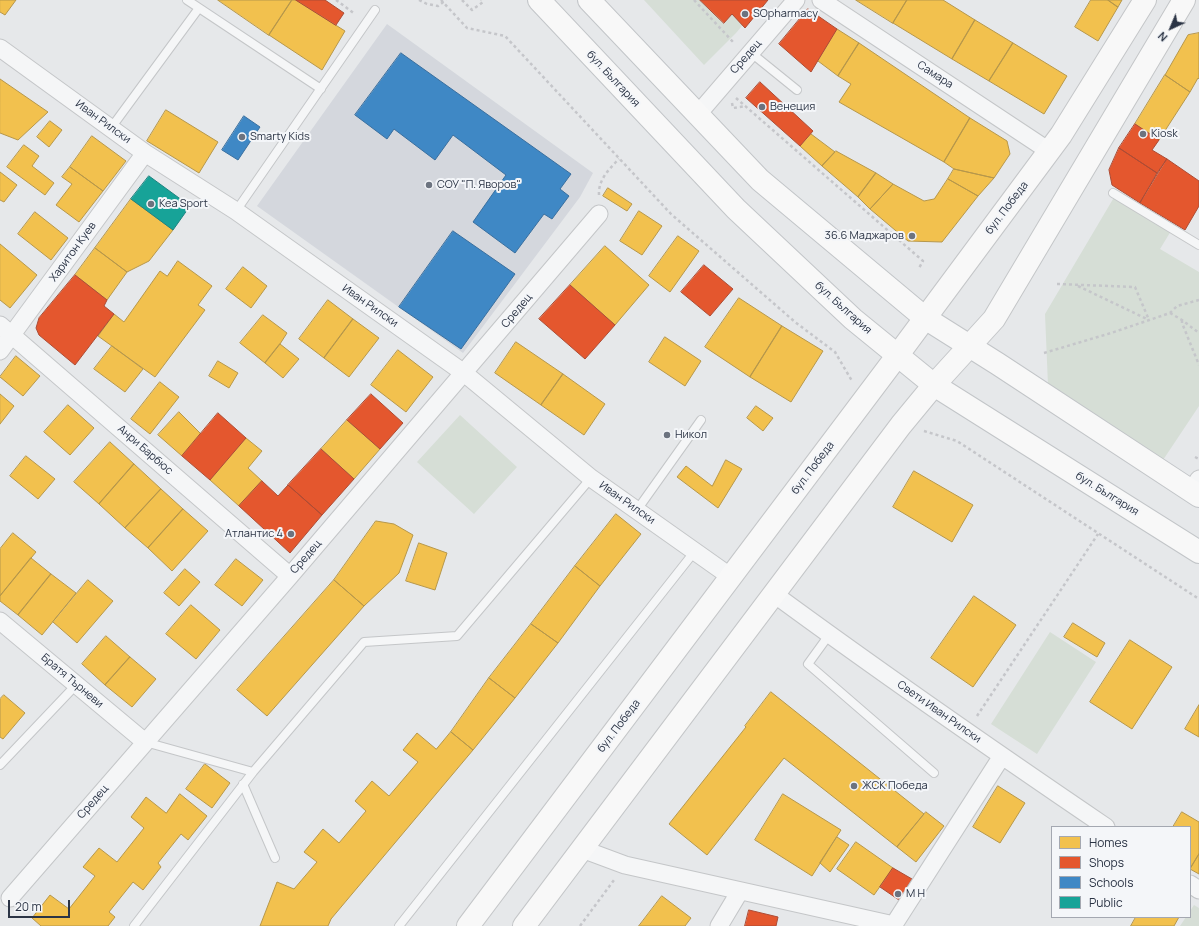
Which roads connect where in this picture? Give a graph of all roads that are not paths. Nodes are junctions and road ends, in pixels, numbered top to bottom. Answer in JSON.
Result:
{"nodes":[{"id":1,"x":187,"y":0,"type":"edge"},
{"id":2,"x":539,"y":0,"type":"edge"},
{"id":3,"x":590,"y":0,"type":"edge"},
{"id":4,"x":796,"y":0,"type":"edge"},
{"id":5,"x":821,"y":0,"type":"edge"},
{"id":6,"x":1145,"y":0,"type":"edge"},
{"id":7,"x":1184,"y":0,"type":"edge"},
{"id":8,"x":199,"y":8,"type":"junction"},
{"id":9,"x":375,"y":10,"type":"dead end"},
{"id":10,"x":0,"y":48,"type":"edge"},
{"id":11,"x":749,"y":54,"type":"junction"},
{"id":12,"x":321,"y":88,"type":"junction"},
{"id":13,"x":797,"y":90,"type":"dead end"},
{"id":14,"x":698,"y":114,"type":"junction"},
{"id":15,"x":111,"y":128,"type":"junction"},
{"id":16,"x":1049,"y":151,"type":"junction"},
{"id":17,"x":145,"y":153,"type":"junction"},
{"id":18,"x":1113,"y":193,"type":"dead end"},
{"id":19,"x":236,"y":211,"type":"junction"},
{"id":20,"x":600,"y":214,"type":"road end"},
{"id":21,"x":1199,"y":245,"type":"edge"},
{"id":22,"x":925,"y":318,"type":"junction"},
{"id":23,"x":6,"y":330,"type":"edge"},
{"id":24,"x":969,"y":347,"type":"junction"},
{"id":25,"x":0,"y":351,"type":"edge"},
{"id":26,"x":897,"y":356,"type":"junction"},
{"id":27,"x":464,"y":373,"type":"junction"},
{"id":28,"x":934,"y":386,"type":"junction"},
{"id":29,"x":701,"y":420,"type":"dead end"},
{"id":30,"x":591,"y":478,"type":"junction"},
{"id":31,"x":1196,"y":489,"type":"edge"},
{"id":32,"x":637,"y":510,"type":"junction"},
{"id":33,"x":695,"y":551,"type":"junction"},
{"id":34,"x":1199,"y":552,"type":"edge"},
{"id":35,"x":290,"y":576,"type":"junction"},
{"id":36,"x":731,"y":577,"type":"junction"},
{"id":37,"x":774,"y":594,"type":"junction"},
{"id":38,"x":0,"y":621,"type":"edge"},
{"id":39,"x":830,"y":635,"type":"junction"},
{"id":40,"x":76,"y":685,"type":"junction"},
{"id":41,"x":145,"y":742,"type":"junction"},
{"id":42,"x":1002,"y":756,"type":"junction"},
{"id":43,"x":0,"y":765,"type":"edge"},
{"id":44,"x":252,"y":772,"type":"junction"},
{"id":45,"x":934,"y":773,"type":"dead end"},
{"id":46,"x":243,"y":784,"type":"junction"},
{"id":47,"x":1105,"y":826,"type":"edge"},
{"id":48,"x":582,"y":848,"type":"junction"},
{"id":49,"x":275,"y":858,"type":"dead end"},
{"id":50,"x":740,"y":891,"type":"junction"},
{"id":51,"x":10,"y":898,"type":"dead end"},
{"id":52,"x":134,"y":926,"type":"edge"},
{"id":53,"x":399,"y":926,"type":"edge"},
{"id":54,"x":468,"y":926,"type":"edge"},
{"id":55,"x":524,"y":926,"type":"edge"},
{"id":56,"x":720,"y":926,"type":"edge"},
{"id":57,"x":894,"y":926,"type":"edge"}],
"edges":[{"from":1,"to":8,"type":"lane"},
{"from":2,"to":26,"type":"main road","name":"бул. България"},
{"from":3,"to":14,"type":"main road"},
{"from":4,"to":11,"type":"street","name":"Средец"},
{"from":5,"to":16,"type":"street","name":"Самара"},
{"from":6,"to":16,"type":"main road","name":"бул. Победа"},
{"from":7,"to":24,"type":"main road"},
{"from":8,"to":12,"type":"lane"},
{"from":8,"to":15,"type":"lane"},
{"from":9,"to":12,"type":"lane"},
{"from":10,"to":15,"type":"street","name":"Иван Рилски"},
{"from":11,"to":13,"type":"lane"},
{"from":11,"to":14,"type":"street","name":"Средец"},
{"from":12,"to":19,"type":"lane"},
{"from":14,"to":22,"type":"main road"},
{"from":15,"to":17,"type":"street","name":"Иван Рилски"},
{"from":16,"to":22,"type":"main road","name":"бул. Победа"},
{"from":17,"to":19,"type":"street","name":"Иван Рилски"},
{"from":17,"to":23,"type":"street","name":"Харитон Куев"},
{"from":18,"to":21,"type":"lane"},
{"from":19,"to":27,"type":"street","name":"Иван Рилски"},
{"from":20,"to":27,"type":"street","name":"Средец"},
{"from":22,"to":24,"type":"main road"},
{"from":22,"to":26,"type":"main road","name":"бул. Победа"},
{"from":23,"to":25,"type":"street","name":"Харитон Куев"},
{"from":23,"to":35,"type":"street","name":"Анри Барбюс"},
{"from":24,"to":28,"type":"main road"},
{"from":24,"to":31,"type":"main road"},
{"from":26,"to":28,"type":"main road","name":"бул. България"},
{"from":26,"to":36,"type":"main road","name":"бул. Победа"},
{"from":27,"to":30,"type":"street","name":"Иван Рилски"},
{"from":27,"to":35,"type":"street","name":"Средец"},
{"from":28,"to":34,"type":"main road","name":"бул. България"},
{"from":28,"to":37,"type":"main road"},
{"from":29,"to":32,"type":"lane"},
{"from":30,"to":32,"type":"street","name":"Иван Рилски"},
{"from":30,"to":44,"type":"lane"},
{"from":32,"to":33,"type":"street","name":"Иван Рилски"},
{"from":33,"to":36,"type":"street","name":"Иван Рилски"},
{"from":33,"to":53,"type":"lane"},
{"from":35,"to":41,"type":"street","name":"Средец"},
{"from":36,"to":54,"type":"main road","name":"бул. Победа"},
{"from":37,"to":39,"type":"street","name":"Свети Иван Рилски"},
{"from":37,"to":48,"type":"main road"},
{"from":38,"to":40,"type":"street","name":"Братя Търневи"},
{"from":39,"to":42,"type":"street","name":"Свети Иван Рилски"},
{"from":39,"to":45,"type":"lane"},
{"from":40,"to":41,"type":"street","name":"Братя Търневи"},
{"from":40,"to":43,"type":"lane"},
{"from":41,"to":44,"type":"lane"},
{"from":41,"to":51,"type":"street","name":"Средец"},
{"from":42,"to":47,"type":"street","name":"Свети Иван Рилски"},
{"from":42,"to":57,"type":"street"},
{"from":44,"to":46,"type":"lane"},
{"from":46,"to":49,"type":"lane"},
{"from":46,"to":52,"type":"lane"},
{"from":48,"to":50,"type":"street"},
{"from":48,"to":55,"type":"main road"},
{"from":50,"to":56,"type":"street"},
{"from":50,"to":57,"type":"street"}]}
